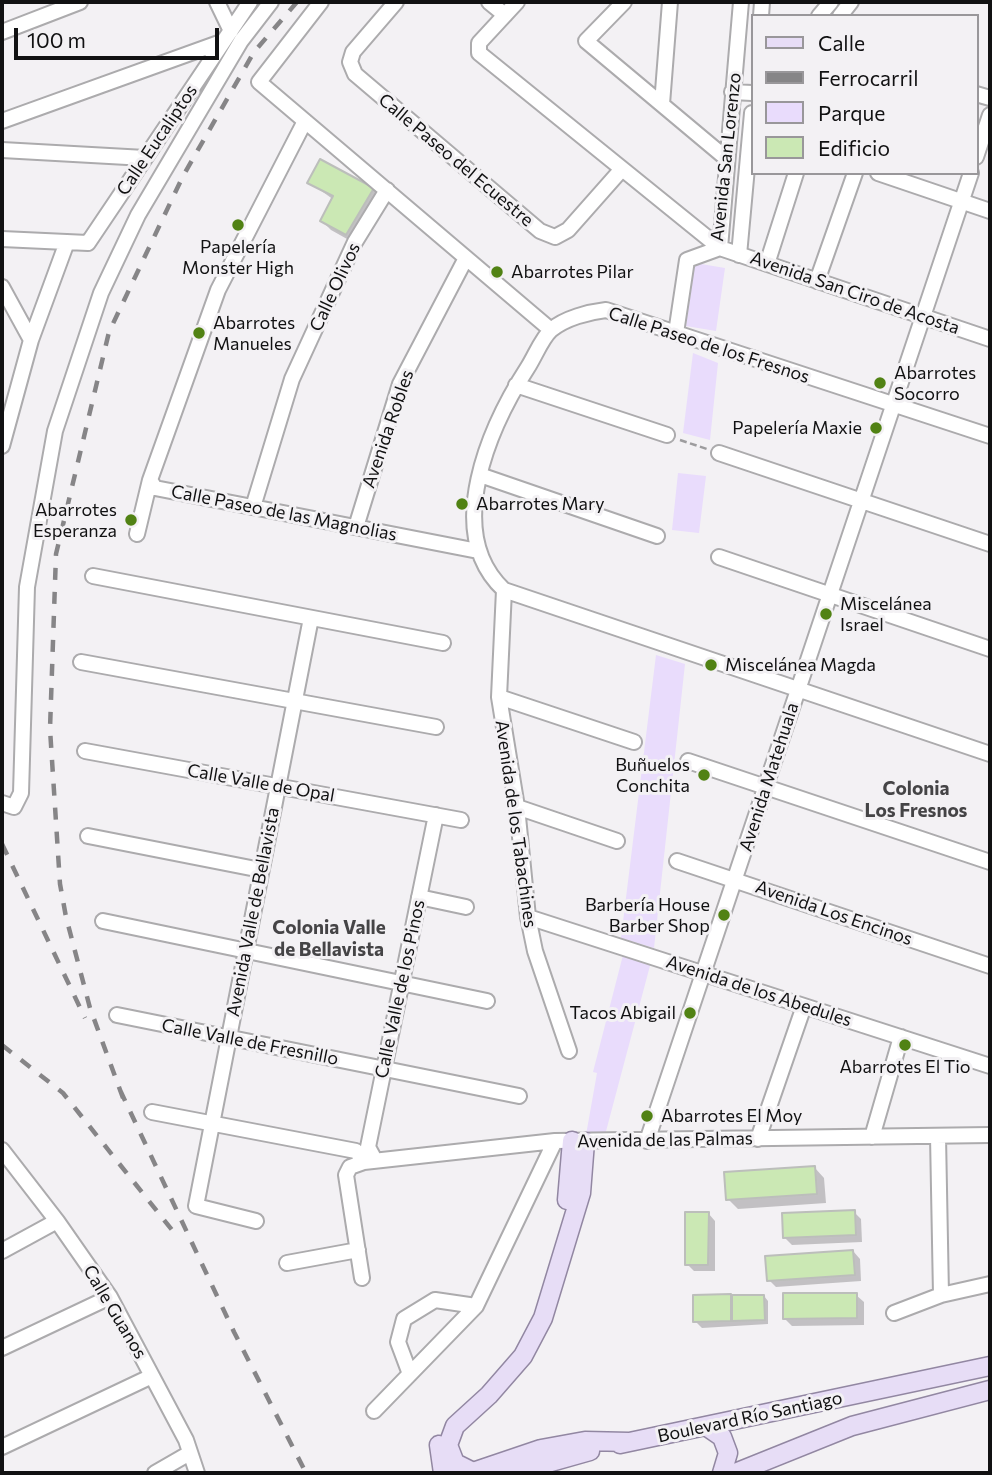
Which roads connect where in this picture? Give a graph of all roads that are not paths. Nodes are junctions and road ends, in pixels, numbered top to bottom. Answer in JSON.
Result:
{"nodes":[{"id":1,"x":80,"y":2,"type":"edge"},
{"id":2,"x":217,"y":2,"type":"edge"},
{"id":3,"x":250,"y":2,"type":"edge"},
{"id":4,"x":271,"y":2,"type":"edge"},
{"id":5,"x":321,"y":2,"type":"edge"},
{"id":6,"x":396,"y":2,"type":"edge"},
{"id":7,"x":489,"y":2,"type":"edge"},
{"id":8,"x":517,"y":2,"type":"edge"},
{"id":9,"x":624,"y":2,"type":"edge"},
{"id":10,"x":670,"y":2,"type":"edge"},
{"id":11,"x":741,"y":2,"type":"edge"},
{"id":12,"x":505,"y":15,"type":"junction"},
{"id":13,"x":2,"y":32,"type":"edge"},
{"id":14,"x":227,"y":36,"type":"junction"},
{"id":15,"x":732,"y":92,"type":"junction"},
{"id":16,"x":750,"y":93,"type":"edge"},
{"id":17,"x":662,"y":104,"type":"junction"},
{"id":18,"x":990,"y":115,"type":"edge"},
{"id":19,"x":730,"y":118,"type":"junction"},
{"id":20,"x":2,"y":121,"type":"edge"},
{"id":21,"x":306,"y":121,"type":"junction"},
{"id":22,"x":750,"y":123,"type":"edge"},
{"id":23,"x":750,"y":144,"type":"edge"},
{"id":24,"x":2,"y":150,"type":"edge"},
{"id":25,"x":978,"y":151,"type":"edge"},
{"id":26,"x":145,"y":158,"type":"junction"},
{"id":27,"x":727,"y":159,"type":"junction"},
{"id":28,"x":622,"y":169,"type":"junction"},
{"id":29,"x":795,"y":175,"type":"edge"},
{"id":30,"x":854,"y":175,"type":"edge"},
{"id":31,"x":884,"y":175,"type":"edge"},
{"id":32,"x":970,"y":175,"type":"edge"},
{"id":33,"x":129,"y":182,"type":"junction"},
{"id":34,"x":387,"y":190,"type":"junction"},
{"id":35,"x":151,"y":194,"type":"junction"},
{"id":36,"x":961,"y":201,"type":"junction"},
{"id":37,"x":990,"y":211,"type":"edge"},
{"id":38,"x":2,"y":239,"type":"edge"},
{"id":39,"x":67,"y":242,"type":"junction"},
{"id":40,"x":720,"y":248,"type":"junction"},
{"id":41,"x":739,"y":255,"type":"junction"},
{"id":42,"x":466,"y":258,"type":"junction"},
{"id":43,"x":767,"y":264,"type":"junction"},
{"id":44,"x":817,"y":281,"type":"junction"},
{"id":45,"x":2,"y":287,"type":"edge"},
{"id":46,"x":923,"y":316,"type":"junction"},
{"id":47,"x":551,"y":330,"type":"junction"},
{"id":48,"x":676,"y":332,"type":"junction"},
{"id":49,"x":990,"y":339,"type":"edge"},
{"id":50,"x":31,"y":340,"type":"junction"},
{"id":51,"x":516,"y":385,"type":"junction"},
{"id":52,"x":894,"y":404,"type":"junction"},
{"id":53,"x":667,"y":435,"type":"road end"},
{"id":54,"x":990,"y":436,"type":"edge"},
{"id":55,"x":2,"y":446,"type":"edge"},
{"id":56,"x":719,"y":453,"type":"road end"},
{"id":57,"x":480,"y":475,"type":"junction"},
{"id":58,"x":150,"y":480,"type":"junction"},
{"id":59,"x":861,"y":501,"type":"junction"},
{"id":60,"x":253,"y":507,"type":"junction"},
{"id":61,"x":356,"y":527,"type":"junction"},
{"id":62,"x":137,"y":534,"type":"dead end"},
{"id":63,"x":657,"y":536,"type":"dead end"},
{"id":64,"x":990,"y":544,"type":"edge"},
{"id":65,"x":478,"y":551,"type":"junction"},
{"id":66,"x":719,"y":557,"type":"dead end"},
{"id":67,"x":93,"y":576,"type":"dead end"},
{"id":68,"x":504,"y":590,"type":"junction"},
{"id":69,"x":830,"y":594,"type":"junction"},
{"id":70,"x":311,"y":618,"type":"junction"},
{"id":71,"x":443,"y":643,"type":"dead end"},
{"id":72,"x":990,"y":649,"type":"edge"},
{"id":73,"x":81,"y":662,"type":"dead end"},
{"id":74,"x":798,"y":690,"type":"junction"},
{"id":75,"x":499,"y":697,"type":"junction"},
{"id":76,"x":294,"y":701,"type":"junction"},
{"id":77,"x":436,"y":727,"type":"dead end"},
{"id":78,"x":634,"y":742,"type":"dead end"},
{"id":79,"x":85,"y":751,"type":"dead end"},
{"id":80,"x":990,"y":754,"type":"edge"},
{"id":81,"x":688,"y":761,"type":"dead end"},
{"id":82,"x":277,"y":786,"type":"junction"},
{"id":83,"x":766,"y":786,"type":"junction"},
{"id":84,"x":8,"y":805,"type":"edge"},
{"id":85,"x":517,"y":807,"type":"junction"},
{"id":86,"x":436,"y":815,"type":"junction"},
{"id":87,"x":461,"y":820,"type":"dead end"},
{"id":88,"x":88,"y":836,"type":"dead end"},
{"id":89,"x":617,"y":841,"type":"dead end"},
{"id":90,"x":677,"y":860,"type":"dead end"},
{"id":91,"x":990,"y":862,"type":"edge"},
{"id":92,"x":261,"y":870,"type":"junction"},
{"id":93,"x":734,"y":880,"type":"junction"},
{"id":94,"x":419,"y":897,"type":"junction"},
{"id":95,"x":466,"y":907,"type":"dead end"},
{"id":96,"x":528,"y":917,"type":"junction"},
{"id":97,"x":103,"y":921,"type":"dead end"},
{"id":98,"x":246,"y":951,"type":"junction"},
{"id":99,"x":990,"y":965,"type":"edge"},
{"id":100,"x":703,"y":973,"type":"junction"},
{"id":101,"x":401,"y":984,"type":"junction"},
{"id":102,"x":487,"y":1001,"type":"dead end"},
{"id":103,"x":804,"y":1006,"type":"junction"},
{"id":104,"x":117,"y":1015,"type":"dead end"},
{"id":105,"x":901,"y":1037,"type":"junction"},
{"id":106,"x":229,"y":1038,"type":"junction"},
{"id":107,"x":569,"y":1051,"type":"dead end"},
{"id":108,"x":990,"y":1066,"type":"edge"},
{"id":109,"x":384,"y":1069,"type":"junction"},
{"id":110,"x":519,"y":1096,"type":"dead end"},
{"id":111,"x":152,"y":1112,"type":"dead end"},
{"id":112,"x":212,"y":1123,"type":"junction"},
{"id":113,"x":990,"y":1135,"type":"edge"},
{"id":114,"x":938,"y":1136,"type":"junction"},
{"id":115,"x":872,"y":1137,"type":"junction"},
{"id":116,"x":758,"y":1139,"type":"junction"},
{"id":117,"x":571,"y":1141,"type":"junction"},
{"id":118,"x":647,"y":1141,"type":"junction"},
{"id":119,"x":2,"y":1150,"type":"edge"},
{"id":120,"x":366,"y":1155,"type":"junction"},
{"id":121,"x":57,"y":1221,"type":"junction"},
{"id":122,"x":256,"y":1222,"type":"dead end"},
{"id":123,"x":358,"y":1250,"type":"junction"},
{"id":124,"x":2,"y":1251,"type":"edge"},
{"id":125,"x":287,"y":1263,"type":"dead end"},
{"id":126,"x":362,"y":1278,"type":"dead end"},
{"id":127,"x":990,"y":1284,"type":"edge"},
{"id":128,"x":941,"y":1295,"type":"junction"},
{"id":129,"x":110,"y":1297,"type":"junction"},
{"id":130,"x":477,"y":1306,"type":"junction"},
{"id":131,"x":894,"y":1313,"type":"dead end"},
{"id":132,"x":2,"y":1348,"type":"edge"},
{"id":133,"x":990,"y":1366,"type":"edge"},
{"id":134,"x":410,"y":1374,"type":"junction"},
{"id":135,"x":152,"y":1376,"type":"junction"},
{"id":136,"x":990,"y":1390,"type":"edge"},
{"id":137,"x":374,"y":1411,"type":"dead end"},
{"id":138,"x":706,"y":1426,"type":"junction"},
{"id":139,"x":629,"y":1442,"type":"junction"},
{"id":140,"x":2,"y":1447,"type":"edge"},
{"id":141,"x":188,"y":1454,"type":"junction"},
{"id":142,"x":567,"y":1457,"type":"junction"},
{"id":143,"x":155,"y":1473,"type":"edge"},
{"id":144,"x":197,"y":1473,"type":"edge"},
{"id":145,"x":443,"y":1473,"type":"edge"},
{"id":146,"x":512,"y":1473,"type":"edge"},
{"id":147,"x":554,"y":1473,"type":"edge"},
{"id":148,"x":722,"y":1473,"type":"edge"},
{"id":149,"x":735,"y":1473,"type":"edge"}],
"edges":[{"from":1,"to":13,"type":"street"},
{"from":2,"to":14,"type":"street"},
{"from":3,"to":14,"type":"street","name":"Calle Eucaliptos"},
{"from":4,"to":35,"type":"street"},
{"from":5,"to":21,"type":"street"},
{"from":6,"to":28,"type":"street","name":"Calle Paseo del Ecuestre"},
{"from":7,"to":12,"type":"street"},
{"from":8,"to":12,"type":"street"},
{"from":9,"to":17,"type":"street"},
{"from":10,"to":17,"type":"street"},
{"from":11,"to":15,"type":"street","name":"Avenida San Lorenzo"},
{"from":12,"to":28,"type":"street"},
{"from":14,"to":20,"type":"street"},
{"from":14,"to":26,"type":"street","name":"Calle Eucaliptos"},
{"from":15,"to":16,"type":"street"},
{"from":15,"to":19,"type":"street","name":"Avenida San Lorenzo"},
{"from":17,"to":27,"type":"street"},
{"from":18,"to":25,"type":"street"},
{"from":19,"to":22,"type":"street"},
{"from":19,"to":27,"type":"street","name":"Avenida San Lorenzo"},
{"from":21,"to":34,"type":"street"},
{"from":21,"to":58,"type":"street","name":"Calle Paseo de las Magnolias"},
{"from":23,"to":41,"type":"street","name":"Avenida San Lorenzo"},
{"from":24,"to":26,"type":"street"},
{"from":26,"to":33,"type":"street","name":"Calle Eucaliptos"},
{"from":27,"to":40,"type":"street","name":"Avenida San Lorenzo"},
{"from":28,"to":40,"type":"street"},
{"from":29,"to":43,"type":"street"},
{"from":30,"to":44,"type":"street"},
{"from":31,"to":36,"type":"street"},
{"from":32,"to":36,"type":"street","name":"Avenida Matehuala"},
{"from":33,"to":35,"type":"street"},
{"from":33,"to":39,"type":"street","name":"Calle Eucaliptos"},
{"from":34,"to":42,"type":"street"},
{"from":34,"to":60,"type":"street","name":"Calle Olivos"},
{"from":35,"to":84,"type":"street"},
{"from":36,"to":37,"type":"street"},
{"from":36,"to":46,"type":"street","name":"Avenida Matehuala"},
{"from":38,"to":39,"type":"street"},
{"from":39,"to":50,"type":"street"},
{"from":40,"to":41,"type":"street","name":"Avenida San Ciro de Acosta"},
{"from":40,"to":48,"type":"street","name":"Avenida San Lorenzo"},
{"from":41,"to":43,"type":"street","name":"Avenida San Ciro de Acosta"},
{"from":42,"to":47,"type":"street"},
{"from":42,"to":61,"type":"street","name":"Avenida Robles"},
{"from":43,"to":44,"type":"street","name":"Avenida San Ciro de Acosta"},
{"from":44,"to":46,"type":"street","name":"Avenida San Ciro de Acosta"},
{"from":45,"to":50,"type":"street"},
{"from":46,"to":49,"type":"street","name":"Avenida San Ciro de Acosta"},
{"from":46,"to":52,"type":"street","name":"Avenida Matehuala"},
{"from":47,"to":48,"type":"street","name":"Calle Paseo de los Fresnos"},
{"from":47,"to":51,"type":"street"},
{"from":48,"to":52,"type":"street","name":"Calle Paseo de los Fresnos"},
{"from":50,"to":55,"type":"street"},
{"from":51,"to":53,"type":"street"},
{"from":51,"to":57,"type":"street"},
{"from":52,"to":54,"type":"street","name":"Calle Paseo de los Fresnos"},
{"from":52,"to":59,"type":"street","name":"Avenida Matehuala"},
{"from":56,"to":59,"type":"street"},
{"from":57,"to":63,"type":"street"},
{"from":57,"to":65,"type":"street"},
{"from":58,"to":60,"type":"street","name":"Calle Paseo de las Magnolias"},
{"from":58,"to":62,"type":"street"},
{"from":59,"to":64,"type":"street"},
{"from":59,"to":69,"type":"street","name":"Avenida Matehuala"},
{"from":60,"to":61,"type":"street","name":"Calle Paseo de las Magnolias"},
{"from":61,"to":65,"type":"street","name":"Calle Paseo de las Magnolias"},
{"from":65,"to":68,"type":"street"},
{"from":66,"to":69,"type":"street"},
{"from":67,"to":70,"type":"street"},
{"from":68,"to":74,"type":"street"},
{"from":68,"to":75,"type":"street","name":"Avenida de los Tabachines"},
{"from":69,"to":72,"type":"street"},
{"from":69,"to":74,"type":"street","name":"Avenida Matehuala"},
{"from":70,"to":71,"type":"street"},
{"from":70,"to":76,"type":"street","name":"Avenida Valle de Bellavista"},
{"from":73,"to":76,"type":"street"},
{"from":74,"to":80,"type":"street"},
{"from":74,"to":83,"type":"street","name":"Avenida Matehuala"},
{"from":75,"to":78,"type":"street"},
{"from":75,"to":85,"type":"street","name":"Avenida de los Tabachines"},
{"from":76,"to":77,"type":"street"},
{"from":76,"to":82,"type":"street","name":"Avenida Valle de Bellavista"},
{"from":79,"to":82,"type":"street","name":"Calle Valle de Opal"},
{"from":81,"to":83,"type":"street"},
{"from":82,"to":86,"type":"street","name":"Calle Valle de Opal"},
{"from":82,"to":92,"type":"street","name":"Avenida Valle de Bellavista"},
{"from":83,"to":91,"type":"street"},
{"from":83,"to":93,"type":"street","name":"Avenida Matehuala"},
{"from":85,"to":89,"type":"street"},
{"from":85,"to":96,"type":"street","name":"Avenida de los Tabachines"},
{"from":86,"to":87,"type":"street","name":"Calle Valle de Opal"},
{"from":86,"to":94,"type":"street","name":"Calle Valle de los Pinos"},
{"from":88,"to":92,"type":"street"},
{"from":90,"to":93,"type":"street","name":"Avenida Los Encinos"},
{"from":92,"to":98,"type":"street","name":"Avenida Valle de Bellavista"},
{"from":93,"to":99,"type":"street","name":"Avenida Los Encinos"},
{"from":93,"to":100,"type":"street","name":"Avenida Matehuala"},
{"from":94,"to":95,"type":"street"},
{"from":94,"to":101,"type":"street","name":"Calle Valle de los Pinos"},
{"from":96,"to":100,"type":"street","name":"Avenida de los Abedules"},
{"from":96,"to":107,"type":"street","name":"Avenida de los Tabachines"},
{"from":97,"to":98,"type":"street"},
{"from":98,"to":101,"type":"street"},
{"from":98,"to":106,"type":"street","name":"Avenida Valle de Bellavista"},
{"from":100,"to":103,"type":"street","name":"Avenida de los Abedules"},
{"from":100,"to":118,"type":"street","name":"Avenida Matehuala"},
{"from":101,"to":102,"type":"street"},
{"from":101,"to":109,"type":"street","name":"Calle Valle de los Pinos"},
{"from":103,"to":105,"type":"street","name":"Avenida de los Abedules"},
{"from":103,"to":116,"type":"street"},
{"from":104,"to":106,"type":"street","name":"Calle Valle de Fresnillo"},
{"from":105,"to":108,"type":"street","name":"Avenida de los Abedules"},
{"from":105,"to":115,"type":"street"},
{"from":106,"to":109,"type":"street","name":"Calle Valle de Fresnillo"},
{"from":106,"to":112,"type":"street","name":"Avenida Valle de Bellavista"},
{"from":109,"to":110,"type":"street","name":"Calle Valle de Fresnillo"},
{"from":109,"to":120,"type":"street","name":"Calle Valle de los Pinos"},
{"from":111,"to":112,"type":"street"},
{"from":112,"to":120,"type":"street"},
{"from":112,"to":122,"type":"street","name":"Avenida Valle de Bellavista"},
{"from":113,"to":114,"type":"street","name":"Avenida de las Palmas"},
{"from":114,"to":115,"type":"street","name":"Avenida de las Palmas"},
{"from":114,"to":128,"type":"street"},
{"from":115,"to":116,"type":"street","name":"Avenida de las Palmas"},
{"from":116,"to":118,"type":"street","name":"Avenida de las Palmas"},
{"from":117,"to":118,"type":"street","name":"Avenida de las Palmas"},
{"from":117,"to":120,"type":"street","name":"Avenida de las Palmas"},
{"from":117,"to":130,"type":"street"},
{"from":117,"to":139,"type":"main road"},
{"from":117,"to":145,"type":"main road"},
{"from":119,"to":121,"type":"street","name":"Calle Guanos"},
{"from":120,"to":123,"type":"street","name":"Avenida de las Palmas"},
{"from":121,"to":124,"type":"street"},
{"from":121,"to":129,"type":"street","name":"Calle Guanos"},
{"from":123,"to":125,"type":"street"},
{"from":123,"to":126,"type":"street"},
{"from":127,"to":128,"type":"street"},
{"from":128,"to":131,"type":"street"},
{"from":129,"to":132,"type":"street"},
{"from":129,"to":135,"type":"street","name":"Calle Guanos"},
{"from":130,"to":134,"type":"street"},
{"from":130,"to":134,"type":"street"},
{"from":133,"to":138,"type":"main road","name":"Boulevard Río Santiago"},
{"from":134,"to":137,"type":"street"},
{"from":135,"to":140,"type":"street"},
{"from":135,"to":141,"type":"street","name":"Calle Guanos"},
{"from":136,"to":149,"type":"main road","name":"Boulevard Río Santiago"},
{"from":138,"to":139,"type":"main road","name":"Boulevard Río Santiago"},
{"from":138,"to":148,"type":"main road"},
{"from":139,"to":142,"type":"main road","name":"Boulevard Río Santiago"},
{"from":141,"to":143,"type":"street"},
{"from":141,"to":144,"type":"street","name":"Calle Guanos"},
{"from":142,"to":146,"type":"main road","name":"Boulevard Río Santiago"},
{"from":142,"to":147,"type":"main road"}]}
